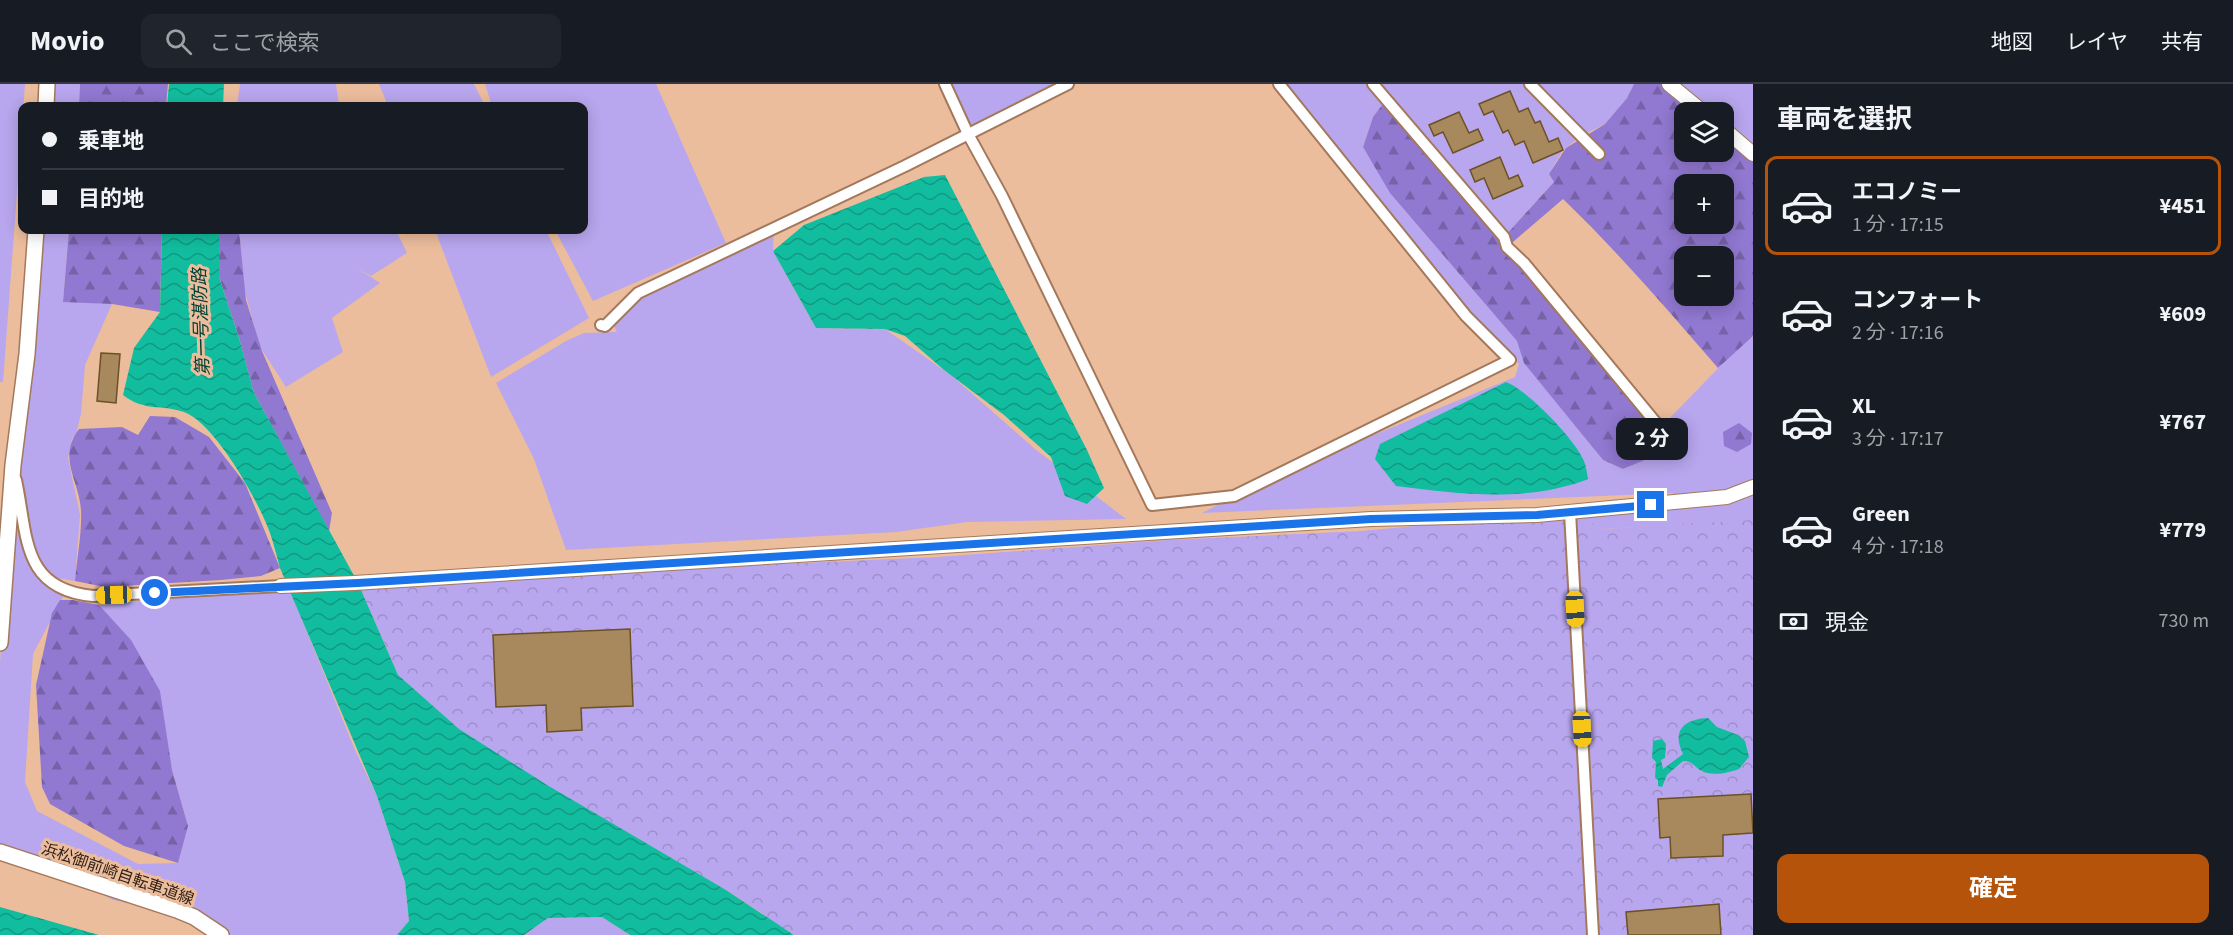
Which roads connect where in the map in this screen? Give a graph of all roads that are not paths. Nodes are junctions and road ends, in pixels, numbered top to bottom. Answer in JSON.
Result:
{"nodes":[{"id":1,"x":47,"y":84,"type":"edge"},
{"id":2,"x":945,"y":84,"type":"edge"},
{"id":3,"x":1068,"y":84,"type":"edge"},
{"id":4,"x":1279,"y":84,"type":"edge"},
{"id":5,"x":1373,"y":84,"type":"edge"},
{"id":6,"x":1530,"y":84,"type":"edge"},
{"id":7,"x":1669,"y":84,"type":"edge"},
{"id":8,"x":46,"y":102,"type":"edge"},
{"id":9,"x":1691,"y":102,"type":"edge"},
{"id":10,"x":968,"y":134,"type":"junction"},
{"id":11,"x":1734,"y":138,"type":"edge"},
{"id":12,"x":1599,"y":154,"type":"dead end"},
{"id":13,"x":1753,"y":154,"type":"edge"},
{"id":14,"x":36,"y":234,"type":"edge"},
{"id":15,"x":602,"y":325,"type":"dead end"},
{"id":16,"x":1675,"y":446,"type":"dead end"},
{"id":17,"x":13,"y":465,"type":"junction"},
{"id":18,"x":1753,"y":487,"type":"edge"},
{"id":19,"x":1570,"y":513,"type":"junction"},
{"id":20,"x":281,"y":586,"type":"joint"},
{"id":21,"x":0,"y":643,"type":"edge"},
{"id":22,"x":0,"y":852,"type":"edge"},
{"id":23,"x":221,"y":935,"type":"edge"},
{"id":24,"x":1593,"y":935,"type":"edge"}],
"edges":[{"from":1,"to":8,"type":"main road"},
{"from":2,"to":10,"type":"street"},
{"from":3,"to":10,"type":"street"},
{"from":4,"to":10,"type":"street"},
{"from":5,"to":16,"type":"street"},
{"from":6,"to":12,"type":"street"},
{"from":7,"to":9,"type":"street"},
{"from":10,"to":15,"type":"street"},
{"from":11,"to":13,"type":"street"},
{"from":14,"to":17,"type":"main road"},
{"from":17,"to":20,"type":"street"},
{"from":17,"to":21,"type":"main road"},
{"from":18,"to":19,"type":"street"},
{"from":19,"to":20,"type":"street"},
{"from":19,"to":24,"type":"street"},
{"from":22,"to":23,"type":"main road","name":"浜松御前崎自転車道線"}]}
